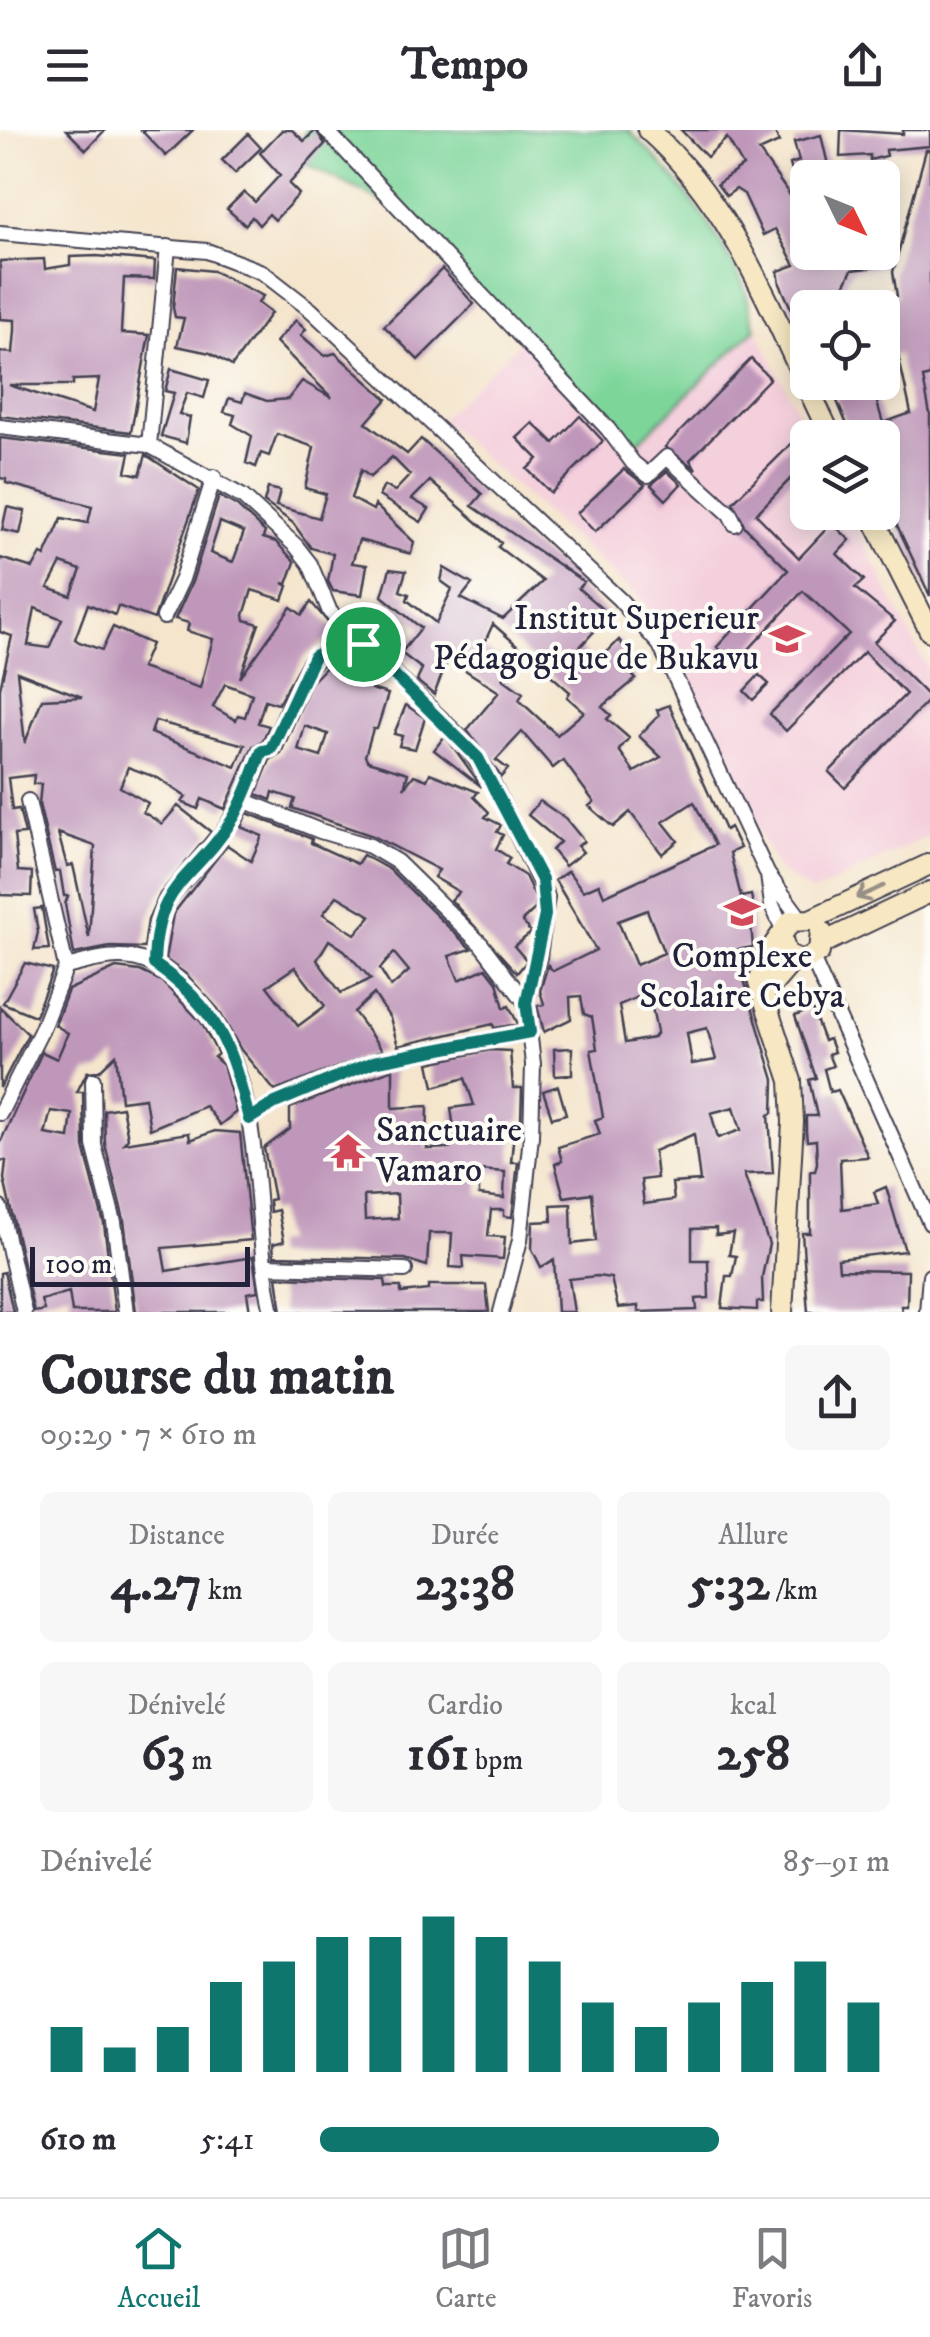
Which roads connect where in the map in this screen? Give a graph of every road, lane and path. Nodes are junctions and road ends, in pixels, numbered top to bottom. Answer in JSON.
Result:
{"nodes":[{"id":1,"x":326,"y":130,"type":"edge"},
{"id":2,"x":648,"y":130,"type":"edge"},
{"id":3,"x":0,"y":234,"type":"edge"},
{"id":4,"x":168,"y":247,"type":"junction"},
{"id":5,"x":823,"y":420,"type":"edge"},
{"id":6,"x":0,"y":427,"type":"edge"},
{"id":7,"x":149,"y":445,"type":"junction"},
{"id":8,"x":214,"y":477,"type":"junction"},
{"id":9,"x":734,"y":524,"type":"dead end"},
{"id":10,"x":879,"y":530,"type":"edge"},
{"id":11,"x":164,"y":617,"type":"dead end"},
{"id":12,"x":930,"y":631,"type":"edge"},
{"id":13,"x":363,"y":644,"type":"junction"},
{"id":14,"x":243,"y":800,"type":"junction"},
{"id":15,"x":28,"y":801,"type":"dead end"},
{"id":16,"x":930,"y":864,"type":"edge"},
{"id":17,"x":930,"y":892,"type":"edge"},
{"id":18,"x":793,"y":926,"type":"junction"},
{"id":19,"x":810,"y":953,"type":"junction"},
{"id":20,"x":154,"y":964,"type":"junction"},
{"id":21,"x":66,"y":967,"type":"junction"},
{"id":22,"x":764,"y":995,"type":"junction"},
{"id":23,"x":526,"y":1003,"type":"junction"},
{"id":24,"x":530,"y":1032,"type":"junction"},
{"id":25,"x":93,"y":1080,"type":"dead end"},
{"id":26,"x":0,"y":1113,"type":"edge"},
{"id":27,"x":249,"y":1119,"type":"junction"},
{"id":28,"x":0,"y":1208,"type":"edge"},
{"id":29,"x":929,"y":1218,"type":"edge"},
{"id":30,"x":266,"y":1266,"type":"junction"},
{"id":31,"x":405,"y":1270,"type":"dead end"},
{"id":32,"x":930,"y":1276,"type":"edge"},
{"id":33,"x":24,"y":1312,"type":"edge"},
{"id":34,"x":126,"y":1312,"type":"edge"},
{"id":35,"x":272,"y":1312,"type":"edge"},
{"id":36,"x":501,"y":1312,"type":"edge"},
{"id":37,"x":782,"y":1312,"type":"edge"},
{"id":38,"x":927,"y":1312,"type":"edge"}],
"edges":[{"from":1,"to":9,"type":"street"},
{"from":2,"to":5,"type":"street"},
{"from":3,"to":4,"type":"street"},
{"from":4,"to":7,"type":"street"},
{"from":4,"to":18,"type":"street"},
{"from":6,"to":7,"type":"street"},
{"from":7,"to":8,"type":"street"},
{"from":8,"to":11,"type":"street"},
{"from":8,"to":13,"type":"street"},
{"from":10,"to":12,"type":"street"},
{"from":13,"to":14,"type":"street"},
{"from":13,"to":23,"type":"street"},
{"from":14,"to":20,"type":"street"},
{"from":14,"to":23,"type":"street"},
{"from":15,"to":21,"type":"street"},
{"from":16,"to":18,"type":"street","one_way":true},
{"from":17,"to":19,"type":"street"},
{"from":18,"to":19,"type":"street"},
{"from":18,"to":19,"type":"street"},
{"from":18,"to":22,"type":"street"},
{"from":19,"to":22,"type":"street"},
{"from":19,"to":29,"type":"street"},
{"from":20,"to":21,"type":"street"},
{"from":20,"to":27,"type":"street"},
{"from":21,"to":26,"type":"street"},
{"from":22,"to":37,"type":"street"},
{"from":23,"to":24,"type":"street"},
{"from":24,"to":27,"type":"street"},
{"from":24,"to":36,"type":"street"},
{"from":25,"to":34,"type":"street"},
{"from":27,"to":30,"type":"street"},
{"from":28,"to":33,"type":"street"},
{"from":30,"to":31,"type":"street"},
{"from":30,"to":35,"type":"street"},
{"from":32,"to":38,"type":"street"}]}
